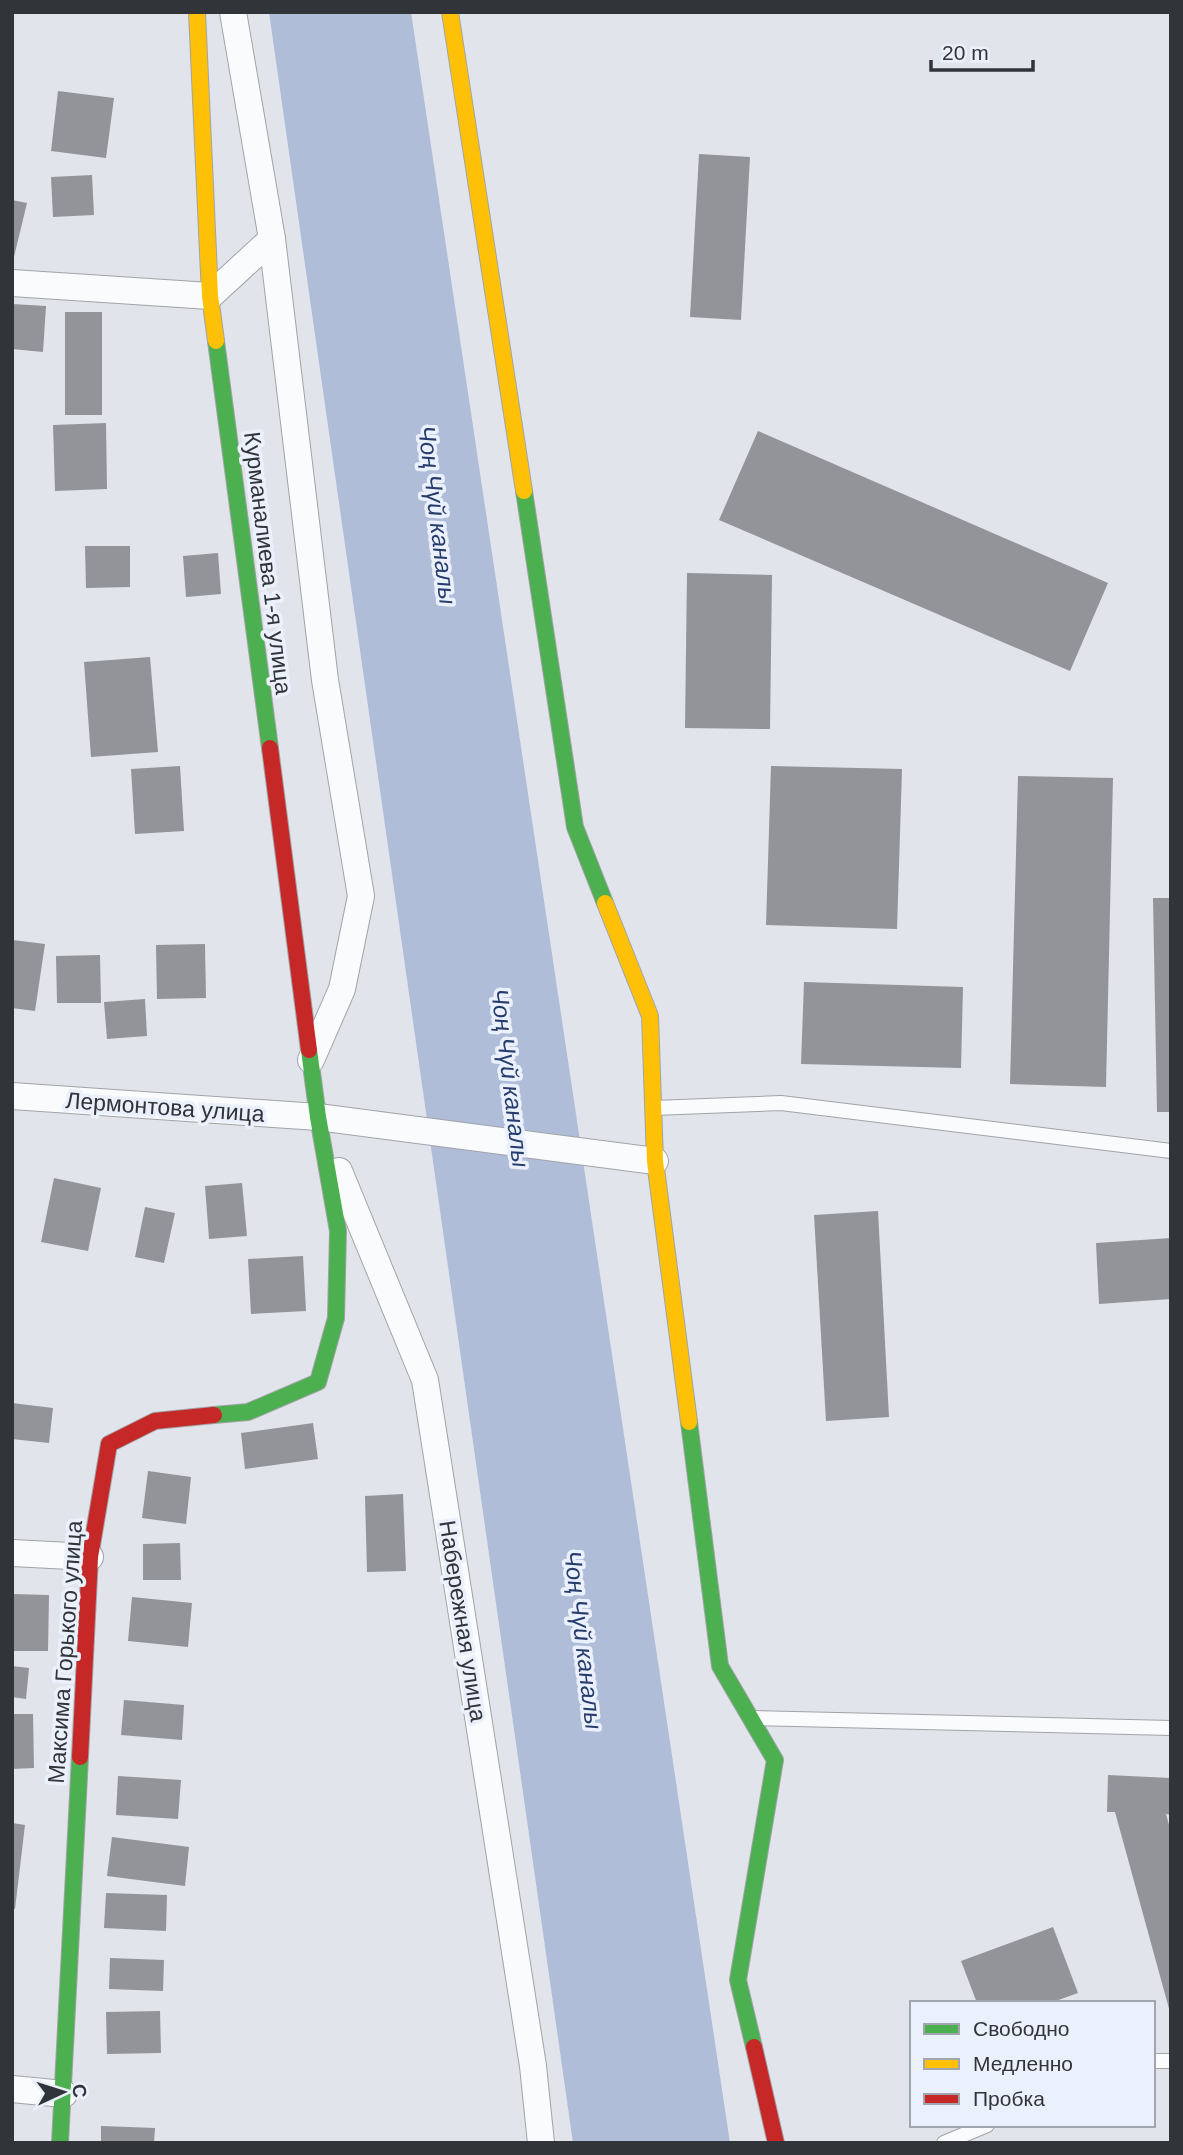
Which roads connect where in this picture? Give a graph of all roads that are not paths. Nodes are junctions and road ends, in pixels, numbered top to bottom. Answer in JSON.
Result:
{"nodes":[{"id":1,"x":197,"y":12,"type":"edge"},
{"id":2,"x":233,"y":12,"type":"edge"},
{"id":3,"x":450,"y":12,"type":"edge"},
{"id":4,"x":272,"y":239,"type":"junction"},
{"id":5,"x":12,"y":283,"type":"edge"},
{"id":6,"x":209,"y":296,"type":"junction"},
{"id":7,"x":310,"y":1062,"type":"junction"},
{"id":8,"x":12,"y":1096,"type":"edge"},
{"id":9,"x":653,"y":1108,"type":"junction"},
{"id":10,"x":318,"y":1117,"type":"junction"},
{"id":11,"x":1171,"y":1151,"type":"edge"},
{"id":12,"x":656,"y":1161,"type":"junction"},
{"id":13,"x":12,"y":1553,"type":"edge"},
{"id":14,"x":90,"y":1557,"type":"junction"},
{"id":15,"x":750,"y":1717,"type":"junction"},
{"id":16,"x":1171,"y":1728,"type":"edge"},
{"id":17,"x":12,"y":2090,"type":"edge"},
{"id":18,"x":64,"y":2094,"type":"junction"},
{"id":19,"x":983,"y":2127,"type":"edge"},
{"id":20,"x":60,"y":2143,"type":"edge"},
{"id":21,"x":541,"y":2143,"type":"edge"},
{"id":22,"x":776,"y":2143,"type":"edge"},
{"id":23,"x":944,"y":2143,"type":"edge"}],
"edges":[{"from":1,"to":6,"type":"street","name":"Курманалиева 1-я улица"},
{"from":2,"to":4,"type":"street"},
{"from":3,"to":9,"type":"street"},
{"from":4,"to":6,"type":"street"},
{"from":4,"to":7,"type":"street"},
{"from":5,"to":6,"type":"street"},
{"from":6,"to":7,"type":"street","name":"Курманалиева 1-я улица"},
{"from":7,"to":10,"type":"street","name":"Курманалиева 1-я улица"},
{"from":8,"to":10,"type":"street","name":"Лермонтова улица"},
{"from":9,"to":11,"type":"lane"},
{"from":9,"to":12,"type":"street"},
{"from":10,"to":12,"type":"street","name":"Лермонтова улица"},
{"from":10,"to":14,"type":"street","name":"Максима Горького улица"},
{"from":10,"to":21,"type":"street","name":"Набережная улица"},
{"from":12,"to":15,"type":"street"},
{"from":13,"to":14,"type":"street"},
{"from":14,"to":18,"type":"street","name":"Максима Горького улица"},
{"from":15,"to":16,"type":"lane"},
{"from":15,"to":22,"type":"street"},
{"from":17,"to":18,"type":"street"},
{"from":18,"to":20,"type":"street","name":"Максима Горького улица"},
{"from":19,"to":23,"type":"lane"}]}
